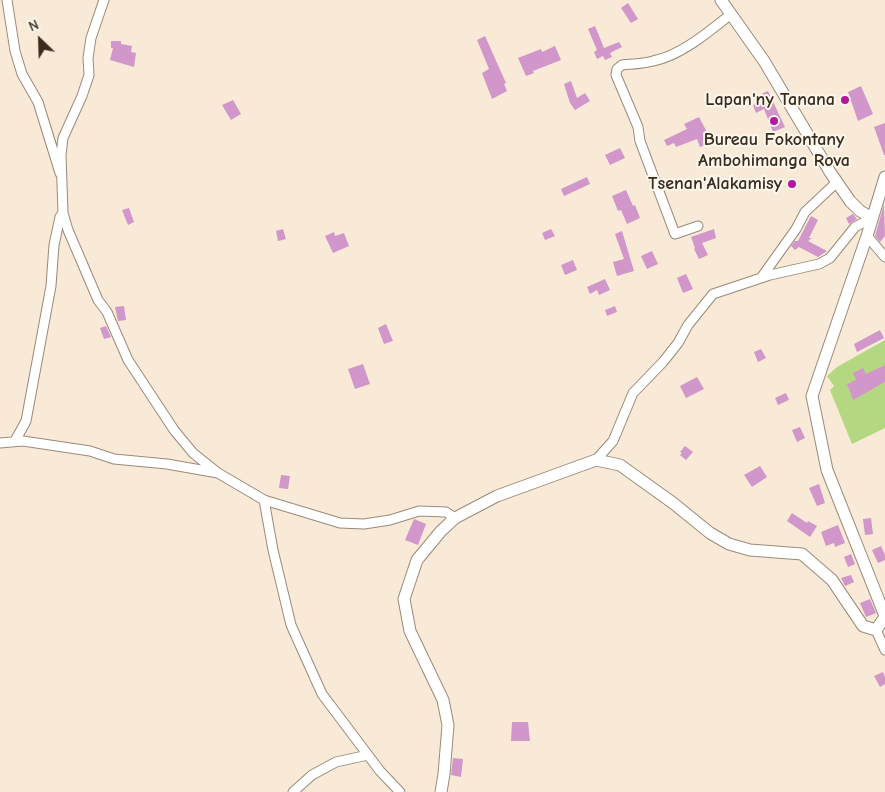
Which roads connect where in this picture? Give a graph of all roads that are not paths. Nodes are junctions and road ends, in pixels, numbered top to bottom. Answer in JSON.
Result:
{"nodes":[{"id":1,"x":7,"y":0,"type":"edge"},
{"id":2,"x":104,"y":0,"type":"edge"},
{"id":3,"x":721,"y":0,"type":"edge"},
{"id":4,"x":731,"y":14,"type":"junction"},
{"id":5,"x":885,"y":177,"type":"edge"},
{"id":6,"x":63,"y":180,"type":"junction"},
{"id":7,"x":837,"y":182,"type":"junction"},
{"id":8,"x":63,"y":213,"type":"junction"},
{"id":9,"x":872,"y":218,"type":"junction"},
{"id":10,"x":698,"y":226,"type":"dead end"},
{"id":11,"x":867,"y":236,"type":"junction"},
{"id":12,"x":885,"y":257,"type":"edge"},
{"id":13,"x":761,"y":278,"type":"junction"},
{"id":14,"x":15,"y":441,"type":"junction"},
{"id":15,"x":0,"y":443,"type":"edge"},
{"id":16,"x":596,"y":460,"type":"junction"},
{"id":17,"x":218,"y":473,"type":"junction"},
{"id":18,"x":264,"y":500,"type":"junction"},
{"id":19,"x":455,"y":518,"type":"junction"},
{"id":20,"x":885,"y":617,"type":"edge"},
{"id":21,"x":876,"y":630,"type":"junction"},
{"id":22,"x":885,"y":650,"type":"edge"},
{"id":23,"x":368,"y":755,"type":"junction"},
{"id":24,"x":293,"y":792,"type":"edge"},
{"id":25,"x":400,"y":792,"type":"edge"},
{"id":26,"x":441,"y":792,"type":"edge"}],
"edges":[{"from":1,"to":6,"type":"street"},
{"from":2,"to":6,"type":"street"},
{"from":3,"to":4,"type":"street"},
{"from":4,"to":7,"type":"street"},
{"from":4,"to":10,"type":"street"},
{"from":5,"to":9,"type":"street"},
{"from":6,"to":8,"type":"street"},
{"from":7,"to":9,"type":"street"},
{"from":7,"to":13,"type":"street"},
{"from":8,"to":14,"type":"street"},
{"from":8,"to":17,"type":"street"},
{"from":9,"to":11,"type":"street"},
{"from":9,"to":13,"type":"street"},
{"from":11,"to":12,"type":"street"},
{"from":11,"to":20,"type":"street"},
{"from":13,"to":16,"type":"street"},
{"from":14,"to":15,"type":"street"},
{"from":14,"to":17,"type":"street"},
{"from":16,"to":19,"type":"street"},
{"from":16,"to":21,"type":"street"},
{"from":17,"to":18,"type":"street"},
{"from":18,"to":19,"type":"street"},
{"from":18,"to":23,"type":"street"},
{"from":19,"to":26,"type":"street"},
{"from":20,"to":21,"type":"street"},
{"from":21,"to":22,"type":"street"},
{"from":23,"to":24,"type":"street"},
{"from":23,"to":25,"type":"street"}]}
